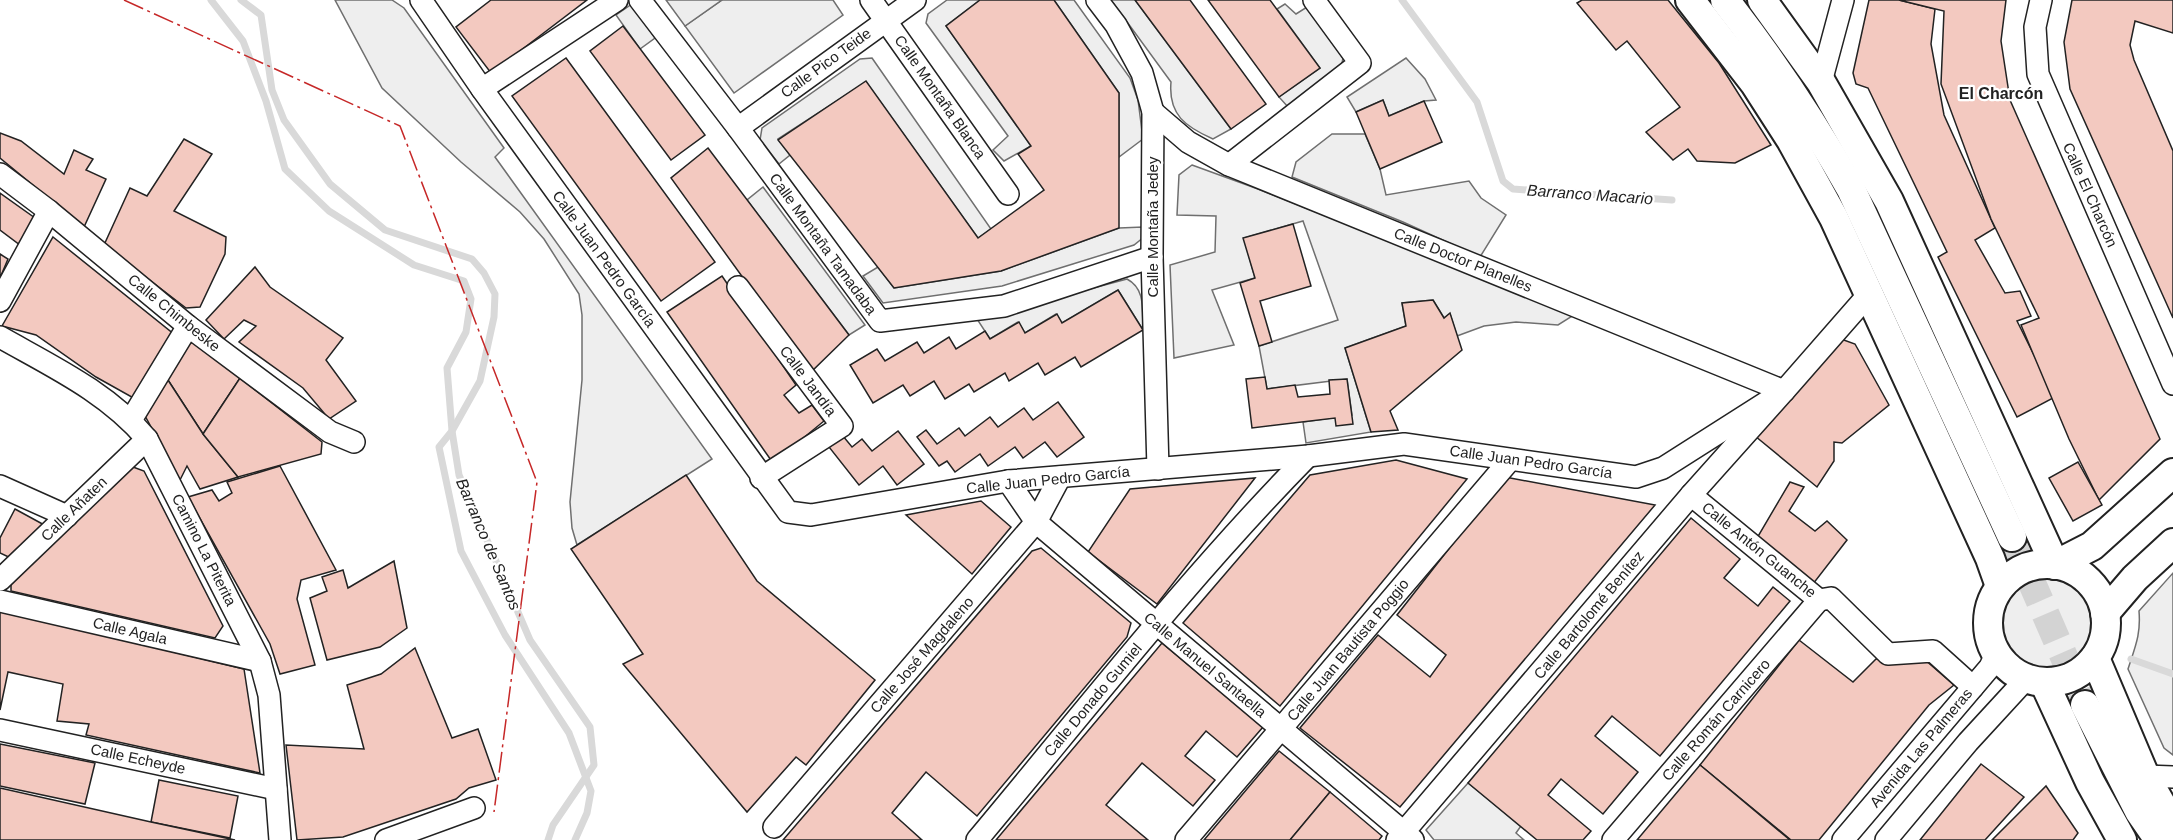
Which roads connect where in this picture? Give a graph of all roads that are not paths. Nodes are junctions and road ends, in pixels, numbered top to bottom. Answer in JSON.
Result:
{"nodes":[{"id":1,"x":421,"y":0,"type":"edge"},
{"id":2,"x":617,"y":0,"type":"edge"},
{"id":3,"x":640,"y":0,"type":"edge"},
{"id":4,"x":871,"y":0,"type":"edge"},
{"id":5,"x":915,"y":0,"type":"edge"},
{"id":6,"x":1097,"y":0,"type":"edge"},
{"id":7,"x":1314,"y":0,"type":"edge"},
{"id":8,"x":1690,"y":0,"type":"edge"},
{"id":9,"x":1725,"y":0,"type":"edge"},
{"id":10,"x":1762,"y":0,"type":"edge"},
{"id":11,"x":1843,"y":0,"type":"edge"},
{"id":12,"x":2041,"y":0,"type":"edge"},
{"id":13,"x":886,"y":20,"type":"junction"},
{"id":14,"x":1821,"y":82,"type":"junction"},
{"id":15,"x":482,"y":89,"type":"junction"},
{"id":16,"x":1153,"y":112,"type":"junction"},
{"id":17,"x":738,"y":128,"type":"junction"},
{"id":18,"x":1229,"y":165,"type":"junction"},
{"id":19,"x":0,"y":174,"type":"edge"},
{"id":20,"x":1008,"y":194,"type":"dead end"},
{"id":21,"x":49,"y":211,"type":"junction"},
{"id":22,"x":1152,"y":257,"type":"junction"},
{"id":23,"x":738,"y":287,"type":"dead end"},
{"id":24,"x":1869,"y":294,"type":"junction"},
{"id":25,"x":0,"y":301,"type":"edge"},
{"id":26,"x":188,"y":326,"type":"junction"},
{"id":27,"x":0,"y":337,"type":"edge"},
{"id":28,"x":2172,"y":380,"type":"edge"},
{"id":29,"x":1784,"y":392,"type":"junction"},
{"id":30,"x":131,"y":420,"type":"junction"},
{"id":31,"x":147,"y":439,"type":"junction"},
{"id":32,"x":354,"y":442,"type":"dead end"},
{"id":33,"x":1308,"y":456,"type":"junction"},
{"id":34,"x":1510,"y":459,"type":"junction"},
{"id":35,"x":1158,"y":469,"type":"junction"},
{"id":36,"x":2173,"y":473,"type":"edge"},
{"id":37,"x":1060,"y":477,"type":"junction"},
{"id":38,"x":761,"y":478,"type":"junction"},
{"id":39,"x":1008,"y":481,"type":"junction"},
{"id":40,"x":0,"y":486,"type":"edge"},
{"id":41,"x":1691,"y":495,"type":"junction"},
{"id":42,"x":67,"y":516,"type":"junction"},
{"id":43,"x":1036,"y":522,"type":"junction"},
{"id":44,"x":2012,"y":537,"type":"tunnel mouth"},
{"id":45,"x":2173,"y":543,"type":"edge"},
{"id":46,"x":2055,"y":564,"type":"junction"},
{"id":47,"x":0,"y":580,"type":"edge"},
{"id":48,"x":2000,"y":586,"type":"junction"},
{"id":49,"x":1819,"y":600,"type":"junction"},
{"id":50,"x":0,"y":601,"type":"edge"},
{"id":51,"x":2106,"y":613,"type":"junction"},
{"id":52,"x":1157,"y":624,"type":"junction"},
{"id":53,"x":1996,"y":654,"type":"junction"},
{"id":54,"x":2095,"y":658,"type":"junction"},
{"id":55,"x":260,"y":661,"type":"junction"},
{"id":56,"x":2035,"y":681,"type":"junction"},
{"id":57,"x":1972,"y":687,"type":"junction"},
{"id":58,"x":2085,"y":705,"type":"tunnel mouth"},
{"id":59,"x":1280,"y":729,"type":"junction"},
{"id":60,"x":0,"y":730,"type":"edge"},
{"id":61,"x":2145,"y":776,"type":"junction"},
{"id":62,"x":2173,"y":777,"type":"edge"},
{"id":63,"x":276,"y":789,"type":"junction"},
{"id":64,"x":474,"y":808,"type":"dead end"},
{"id":65,"x":2173,"y":825,"type":"edge"},
{"id":66,"x":774,"y":827,"type":"dead end"},
{"id":67,"x":1405,"y":837,"type":"edge"},
{"id":68,"x":280,"y":840,"type":"edge"},
{"id":69,"x":386,"y":840,"type":"edge"},
{"id":70,"x":977,"y":840,"type":"edge"},
{"id":71,"x":1186,"y":840,"type":"edge"},
{"id":72,"x":1613,"y":840,"type":"edge"},
{"id":73,"x":1843,"y":840,"type":"edge"},
{"id":74,"x":1886,"y":840,"type":"edge"},
{"id":75,"x":2122,"y":840,"type":"edge"},
{"id":76,"x":2159,"y":840,"type":"edge"}],
"edges":[{"from":1,"to":15,"type":"street","name":"Calle Juan Pedro García"},
{"from":2,"to":15,"type":"street"},
{"from":3,"to":17,"type":"street","name":"Calle Montaña Tamadaba"},
{"from":4,"to":13,"type":"street","name":"Calle Montaña Blanca"},
{"from":5,"to":13,"type":"street","name":"Calle Pico Teide"},
{"from":6,"to":16,"type":"street","name":"Calle Montaña Jedey"},
{"from":7,"to":18,"type":"street"},
{"from":8,"to":24,"type":"main road"},
{"from":9,"to":44,"type":"main road"},
{"from":10,"to":14,"type":"main road"},
{"from":11,"to":14,"type":"street"},
{"from":12,"to":28,"type":"street","name":"Calle El Charcón"},
{"from":13,"to":17,"type":"street","name":"Calle Pico Teide"},
{"from":13,"to":20,"type":"street","name":"Calle Montaña Blanca"},
{"from":14,"to":46,"type":"main road"},
{"from":15,"to":38,"type":"street","name":"Calle Juan Pedro García"},
{"from":16,"to":18,"type":"street","name":"Calle Doctor Planelles"},
{"from":16,"to":22,"type":"street","name":"Calle Montaña Jedey"},
{"from":17,"to":22,"type":"street","name":"Calle Montaña Tamadaba"},
{"from":18,"to":29,"type":"street","name":"Calle Doctor Planelles"},
{"from":19,"to":21,"type":"street","name":"Calle Chimbeske"},
{"from":21,"to":25,"type":"street"},
{"from":21,"to":26,"type":"street","name":"Calle Chimbeske"},
{"from":22,"to":35,"type":"street","name":"Calle Montaña Jedey"},
{"from":23,"to":38,"type":"street","name":"Calle Jandía"},
{"from":24,"to":29,"type":"street","name":"Calle Juan Pedro García"},
{"from":24,"to":48,"type":"main road"},
{"from":26,"to":30,"type":"street"},
{"from":26,"to":32,"type":"street","name":"Calle Chimbeske"},
{"from":27,"to":30,"type":"street","name":"Camino La Piterita"},
{"from":29,"to":34,"type":"street","name":"Calle Juan Pedro García"},
{"from":29,"to":41,"type":"street","name":"Calle Bartolomé Benítez"},
{"from":30,"to":31,"type":"street","name":"Camino La Piterita"},
{"from":31,"to":42,"type":"street","name":"Calle Añaten"},
{"from":31,"to":55,"type":"street","name":"Camino La Piterita"},
{"from":33,"to":34,"type":"street","name":"Calle Juan Pedro García"},
{"from":33,"to":35,"type":"street","name":"Calle Juan Pedro García"},
{"from":33,"to":52,"type":"street","name":"Calle Donado Gumiel"},
{"from":34,"to":59,"type":"street","name":"Calle Juan Bautista Poggio"},
{"from":35,"to":37,"type":"street","name":"Calle Juan Pedro García"},
{"from":36,"to":46,"type":"main road"},
{"from":37,"to":39,"type":"street","name":"Calle Juan Pedro García"},
{"from":37,"to":43,"type":"street","name":"Calle José Magdaleno"},
{"from":38,"to":39,"type":"street","name":"Calle Juan Pedro García"},
{"from":39,"to":43,"type":"street","name":"Calle Manuel Santaella"},
{"from":40,"to":42,"type":"street"},
{"from":41,"to":49,"type":"street","name":"Calle Antón Guanche"},
{"from":41,"to":67,"type":"street","name":"Calle Bartolomé Benítez"},
{"from":42,"to":47,"type":"street","name":"Calle Añaten"},
{"from":43,"to":52,"type":"street","name":"Calle Manuel Santaella"},
{"from":43,"to":66,"type":"street","name":"Calle José Magdaleno"},
{"from":45,"to":51,"type":"main road"},
{"from":46,"to":48,"type":"main road"},
{"from":46,"to":51,"type":"main road"},
{"from":48,"to":53,"type":"main road"},
{"from":49,"to":57,"type":"street","name":"Calle Antón Guanche"},
{"from":49,"to":72,"type":"street","name":"Calle Román Carnicero"},
{"from":50,"to":55,"type":"street","name":"Calle Agala"},
{"from":51,"to":54,"type":"main road"},
{"from":52,"to":59,"type":"street","name":"Calle Manuel Santaella"},
{"from":52,"to":70,"type":"street","name":"Calle Donado Gumiel"},
{"from":53,"to":56,"type":"main road"},
{"from":53,"to":57,"type":"street","name":"Avenida Las Palmeras"},
{"from":54,"to":56,"type":"main road"},
{"from":54,"to":61,"type":"main road"},
{"from":55,"to":63,"type":"street","name":"Camino La Piterita"},
{"from":56,"to":74,"type":"street"},
{"from":56,"to":75,"type":"main road"},
{"from":57,"to":73,"type":"street","name":"Avenida Las Palmeras"},
{"from":58,"to":76,"type":"main road"},
{"from":59,"to":67,"type":"street","name":"Calle Manuel Santaella"},
{"from":59,"to":71,"type":"street","name":"Calle Juan Bautista Poggio"},
{"from":60,"to":63,"type":"street","name":"Calle Echeyde"},
{"from":61,"to":62,"type":"street"},
{"from":61,"to":65,"type":"main road"},
{"from":63,"to":68,"type":"street","name":"Camino La Piterita"},
{"from":64,"to":69,"type":"street"}]}
